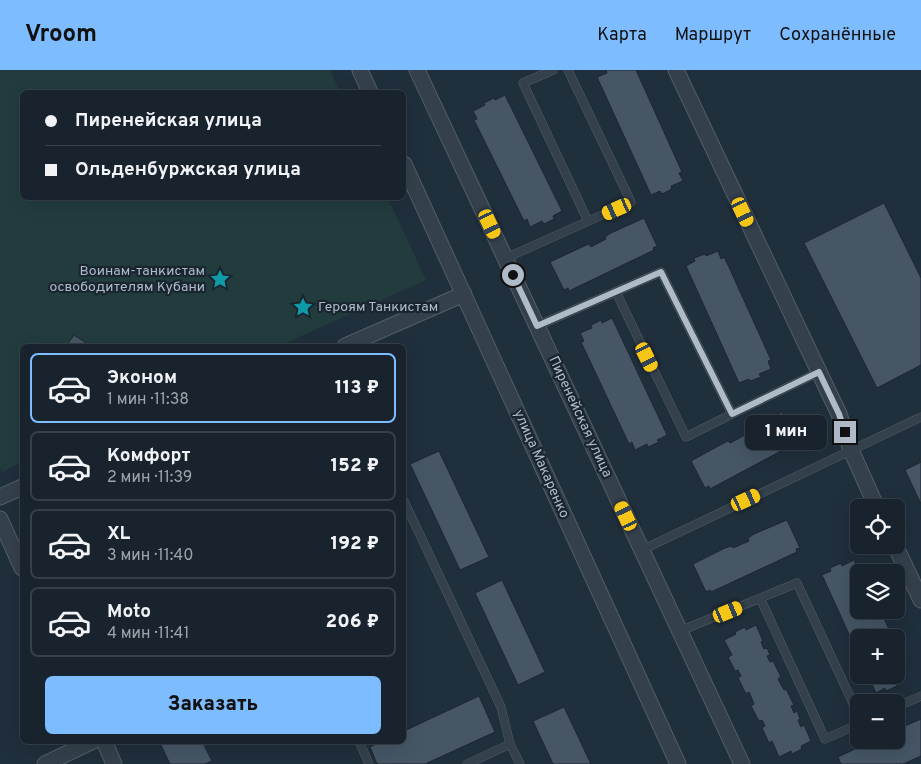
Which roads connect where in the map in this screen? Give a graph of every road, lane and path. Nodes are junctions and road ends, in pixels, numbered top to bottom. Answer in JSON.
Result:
{"nodes":[{"id":1,"x":360,"y":70,"type":"edge"},
{"id":2,"x":418,"y":70,"type":"edge"},
{"id":3,"x":553,"y":70,"type":"edge"},
{"id":4,"x":568,"y":70,"type":"edge"},
{"id":5,"x":676,"y":70,"type":"edge"},
{"id":6,"x":369,"y":90,"type":"edge"},
{"id":7,"x":406,"y":168,"type":"edge"},
{"id":8,"x":588,"y":221,"type":"junction"},
{"id":9,"x":506,"y":258,"type":"junction"},
{"id":10,"x":616,"y":292,"type":"junction"},
{"id":11,"x":464,"y":294,"type":"junction"},
{"id":12,"x":537,"y":326,"type":"junction"},
{"id":13,"x":349,"y":344,"type":"edge"},
{"id":14,"x":819,"y":372,"type":"junction"},
{"id":15,"x":732,"y":414,"type":"junction"},
{"id":16,"x":921,"y":417,"type":"edge"},
{"id":17,"x":850,"y":450,"type":"junction"},
{"id":18,"x":20,"y":488,"type":"edge"},
{"id":19,"x":0,"y":497,"type":"edge"},
{"id":20,"x":874,"y":499,"type":"edge"},
{"id":21,"x":406,"y":505,"type":"edge"},
{"id":22,"x":0,"y":519,"type":"edge"},
{"id":23,"x":642,"y":550,"type":"junction"},
{"id":24,"x":899,"y":554,"type":"edge"},
{"id":25,"x":20,"y":564,"type":"edge"},
{"id":26,"x":760,"y":598,"type":"junction"},
{"id":27,"x":921,"y":600,"type":"edge"},
{"id":28,"x":680,"y":631,"type":"junction"},
{"id":29,"x":921,"y":696,"type":"edge"},
{"id":30,"x":850,"y":697,"type":"edge"},
{"id":31,"x":905,"y":703,"type":"edge"},
{"id":32,"x":850,"y":728,"type":"edge"},
{"id":33,"x":88,"y":744,"type":"edge"},
{"id":34,"x":105,"y":744,"type":"edge"},
{"id":35,"x":360,"y":744,"type":"edge"},
{"id":36,"x":510,"y":744,"type":"junction"},
{"id":37,"x":45,"y":764,"type":"edge"},
{"id":38,"x":114,"y":764,"type":"edge"},
{"id":39,"x":369,"y":764,"type":"edge"},
{"id":40,"x":467,"y":764,"type":"edge"},
{"id":41,"x":520,"y":764,"type":"edge"},
{"id":42,"x":678,"y":764,"type":"edge"},
{"id":43,"x":742,"y":764,"type":"edge"}],
"edges":[{"from":1,"to":6,"type":"street"},
{"from":2,"to":9,"type":"street","name":"Пиренейская улица"},
{"from":3,"to":8,"type":"lane"},
{"from":4,"to":8,"type":"lane"},
{"from":5,"to":14,"type":"street"},
{"from":7,"to":11,"type":"street","name":"улица Макаренко"},
{"from":8,"to":9,"type":"lane"},
{"from":9,"to":12,"type":"street","name":"Пиренейская улица"},
{"from":10,"to":12,"type":"lane"},
{"from":10,"to":15,"type":"lane"},
{"from":10,"to":15,"type":"lane"},
{"from":11,"to":13,"type":"street"},
{"from":11,"to":42,"type":"street","name":"улица Макаренко"},
{"from":12,"to":23,"type":"street","name":"Пиренейская улица"},
{"from":14,"to":15,"type":"lane"},
{"from":14,"to":17,"type":"street"},
{"from":16,"to":17,"type":"lane"},
{"from":17,"to":20,"type":"street"},
{"from":17,"to":23,"type":"lane"},
{"from":18,"to":19,"type":"street"},
{"from":21,"to":36,"type":"lane"},
{"from":22,"to":25,"type":"street"},
{"from":23,"to":28,"type":"street","name":"Пиренейская улица"},
{"from":24,"to":27,"type":"street"},
{"from":26,"to":28,"type":"lane"},
{"from":26,"to":30,"type":"lane"},
{"from":26,"to":32,"type":"lane"},
{"from":28,"to":43,"type":"street","name":"Пиренейская улица"},
{"from":29,"to":31,"type":"lane"},
{"from":33,"to":37,"type":"street"},
{"from":34,"to":38,"type":"street"},
{"from":35,"to":39,"type":"lane"},
{"from":36,"to":40,"type":"lane"},
{"from":36,"to":41,"type":"lane"}]}
